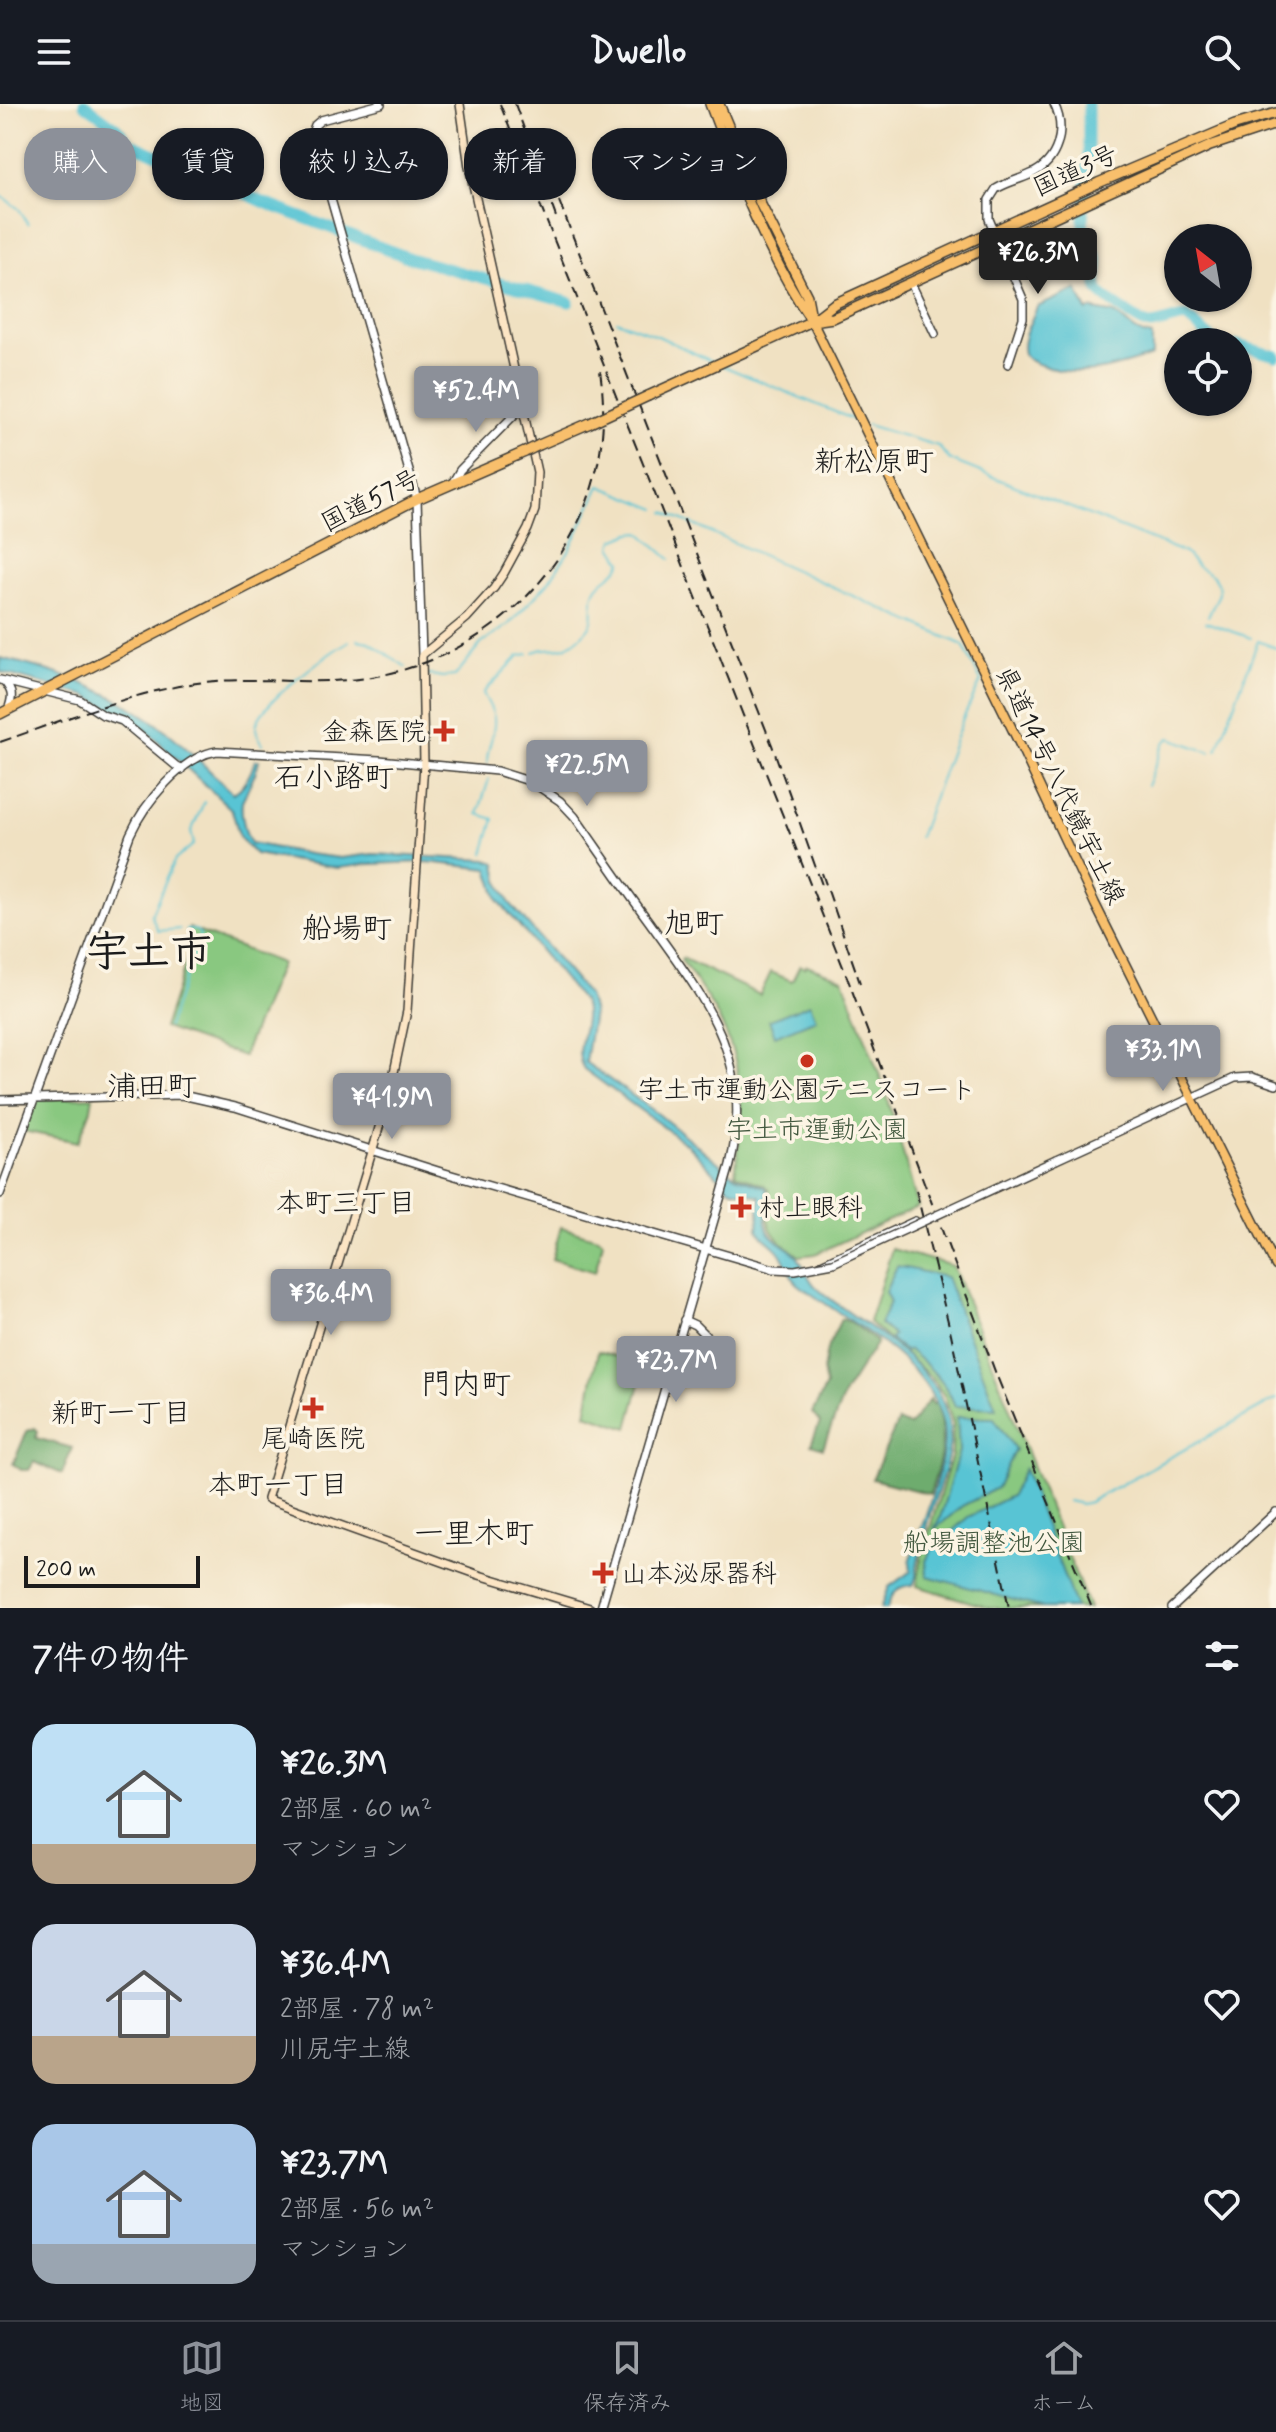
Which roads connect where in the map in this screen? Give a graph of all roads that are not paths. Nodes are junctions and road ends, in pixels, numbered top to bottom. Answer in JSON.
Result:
{"nodes":[{"id":1,"x":381,"y":104,"type":"edge"},
{"id":2,"x":460,"y":104,"type":"edge"},
{"id":3,"x":710,"y":104,"type":"edge"},
{"id":4,"x":719,"y":104,"type":"edge"},
{"id":5,"x":1054,"y":104,"type":"edge"},
{"id":6,"x":1276,"y":113,"type":"edge"},
{"id":7,"x":1276,"y":124,"type":"edge"},
{"id":8,"x":994,"y":231,"type":"junction"},
{"id":9,"x":999,"y":243,"type":"junction"},
{"id":10,"x":911,"y":283,"type":"junction"},
{"id":11,"x":812,"y":321,"type":"junction"},
{"id":12,"x":935,"y":334,"type":"dead end"},
{"id":13,"x":1008,"y":364,"type":"dead end"},
{"id":14,"x":523,"y":406,"type":"junction"},
{"id":15,"x":453,"y":482,"type":"junction"},
{"id":16,"x":417,"y":499,"type":"junction"},
{"id":17,"x":422,"y":655,"type":"junction"},
{"id":18,"x":2,"y":680,"type":"edge"},
{"id":19,"x":48,"y":690,"type":"junction"},
{"id":20,"x":4,"y":712,"type":"edge"},
{"id":21,"x":424,"y":764,"type":"junction"},
{"id":22,"x":183,"y":767,"type":"junction"},
{"id":23,"x":1276,"y":1085,"type":"edge"},
{"id":24,"x":1193,"y":1096,"type":"junction"},
{"id":25,"x":34,"y":1099,"type":"junction"},
{"id":26,"x":0,"y":1100,"type":"edge"},
{"id":27,"x":372,"y":1151,"type":"junction"},
{"id":28,"x":0,"y":1194,"type":"edge"},
{"id":29,"x":917,"y":1220,"type":"dead end"},
{"id":30,"x":704,"y":1251,"type":"junction"},
{"id":31,"x":1276,"y":1266,"type":"edge"},
{"id":32,"x":816,"y":1267,"type":"junction"},
{"id":33,"x":684,"y":1320,"type":"junction"},
{"id":34,"x":710,"y":1340,"type":"dead end"},
{"id":35,"x":1274,"y":1516,"type":"edge"},
{"id":36,"x":590,"y":1608,"type":"edge"},
{"id":37,"x":601,"y":1608,"type":"edge"},
{"id":38,"x":1172,"y":1608,"type":"edge"}],
"edges":[{"from":1,"to":16,"type":"street"},
{"from":2,"to":14,"type":"main road"},
{"from":3,"to":11,"type":"highway"},
{"from":4,"to":11,"type":"highway"},
{"from":5,"to":8,"type":"street"},
{"from":6,"to":8,"type":"highway","name":"国道3号"},
{"from":7,"to":9,"type":"highway","name":"国道3号"},
{"from":8,"to":9,"type":"street"},
{"from":8,"to":11,"type":"highway","name":"国道3号"},
{"from":9,"to":10,"type":"highway","name":"国道3号"},
{"from":9,"to":13,"type":"street"},
{"from":10,"to":11,"type":"highway","name":"国道3号"},
{"from":10,"to":12,"type":"street"},
{"from":11,"to":15,"type":"highway","name":"国道57号","bridge":true},
{"from":11,"to":24,"type":"main road","name":"県道14号八代鏡宇土線"},
{"from":14,"to":15,"type":"street"},
{"from":14,"to":17,"type":"main road"},
{"from":15,"to":16,"type":"highway","name":"国道57号"},
{"from":16,"to":17,"type":"street"},
{"from":16,"to":19,"type":"highway","name":"国道57号"},
{"from":17,"to":21,"type":"main road"},
{"from":18,"to":19,"type":"street"},
{"from":18,"to":20,"type":"street"},
{"from":19,"to":20,"type":"highway","name":"国道57号"},
{"from":19,"to":22,"type":"street"},
{"from":21,"to":22,"type":"street"},
{"from":21,"to":27,"type":"main road"},
{"from":21,"to":30,"type":"street"},
{"from":22,"to":25,"type":"street"},
{"from":23,"to":24,"type":"street"},
{"from":24,"to":31,"type":"main road","name":"県道14号八代鏡宇土線"},
{"from":24,"to":32,"type":"street","bridge":true},
{"from":25,"to":26,"type":"street"},
{"from":25,"to":27,"type":"street"},
{"from":25,"to":28,"type":"street"},
{"from":27,"to":30,"type":"street"},
{"from":27,"to":36,"type":"main road"},
{"from":29,"to":32,"type":"street"},
{"from":30,"to":32,"type":"street","bridge":true},
{"from":30,"to":33,"type":"street"},
{"from":33,"to":34,"type":"street"},
{"from":33,"to":37,"type":"street"},
{"from":35,"to":38,"type":"street"}]}
